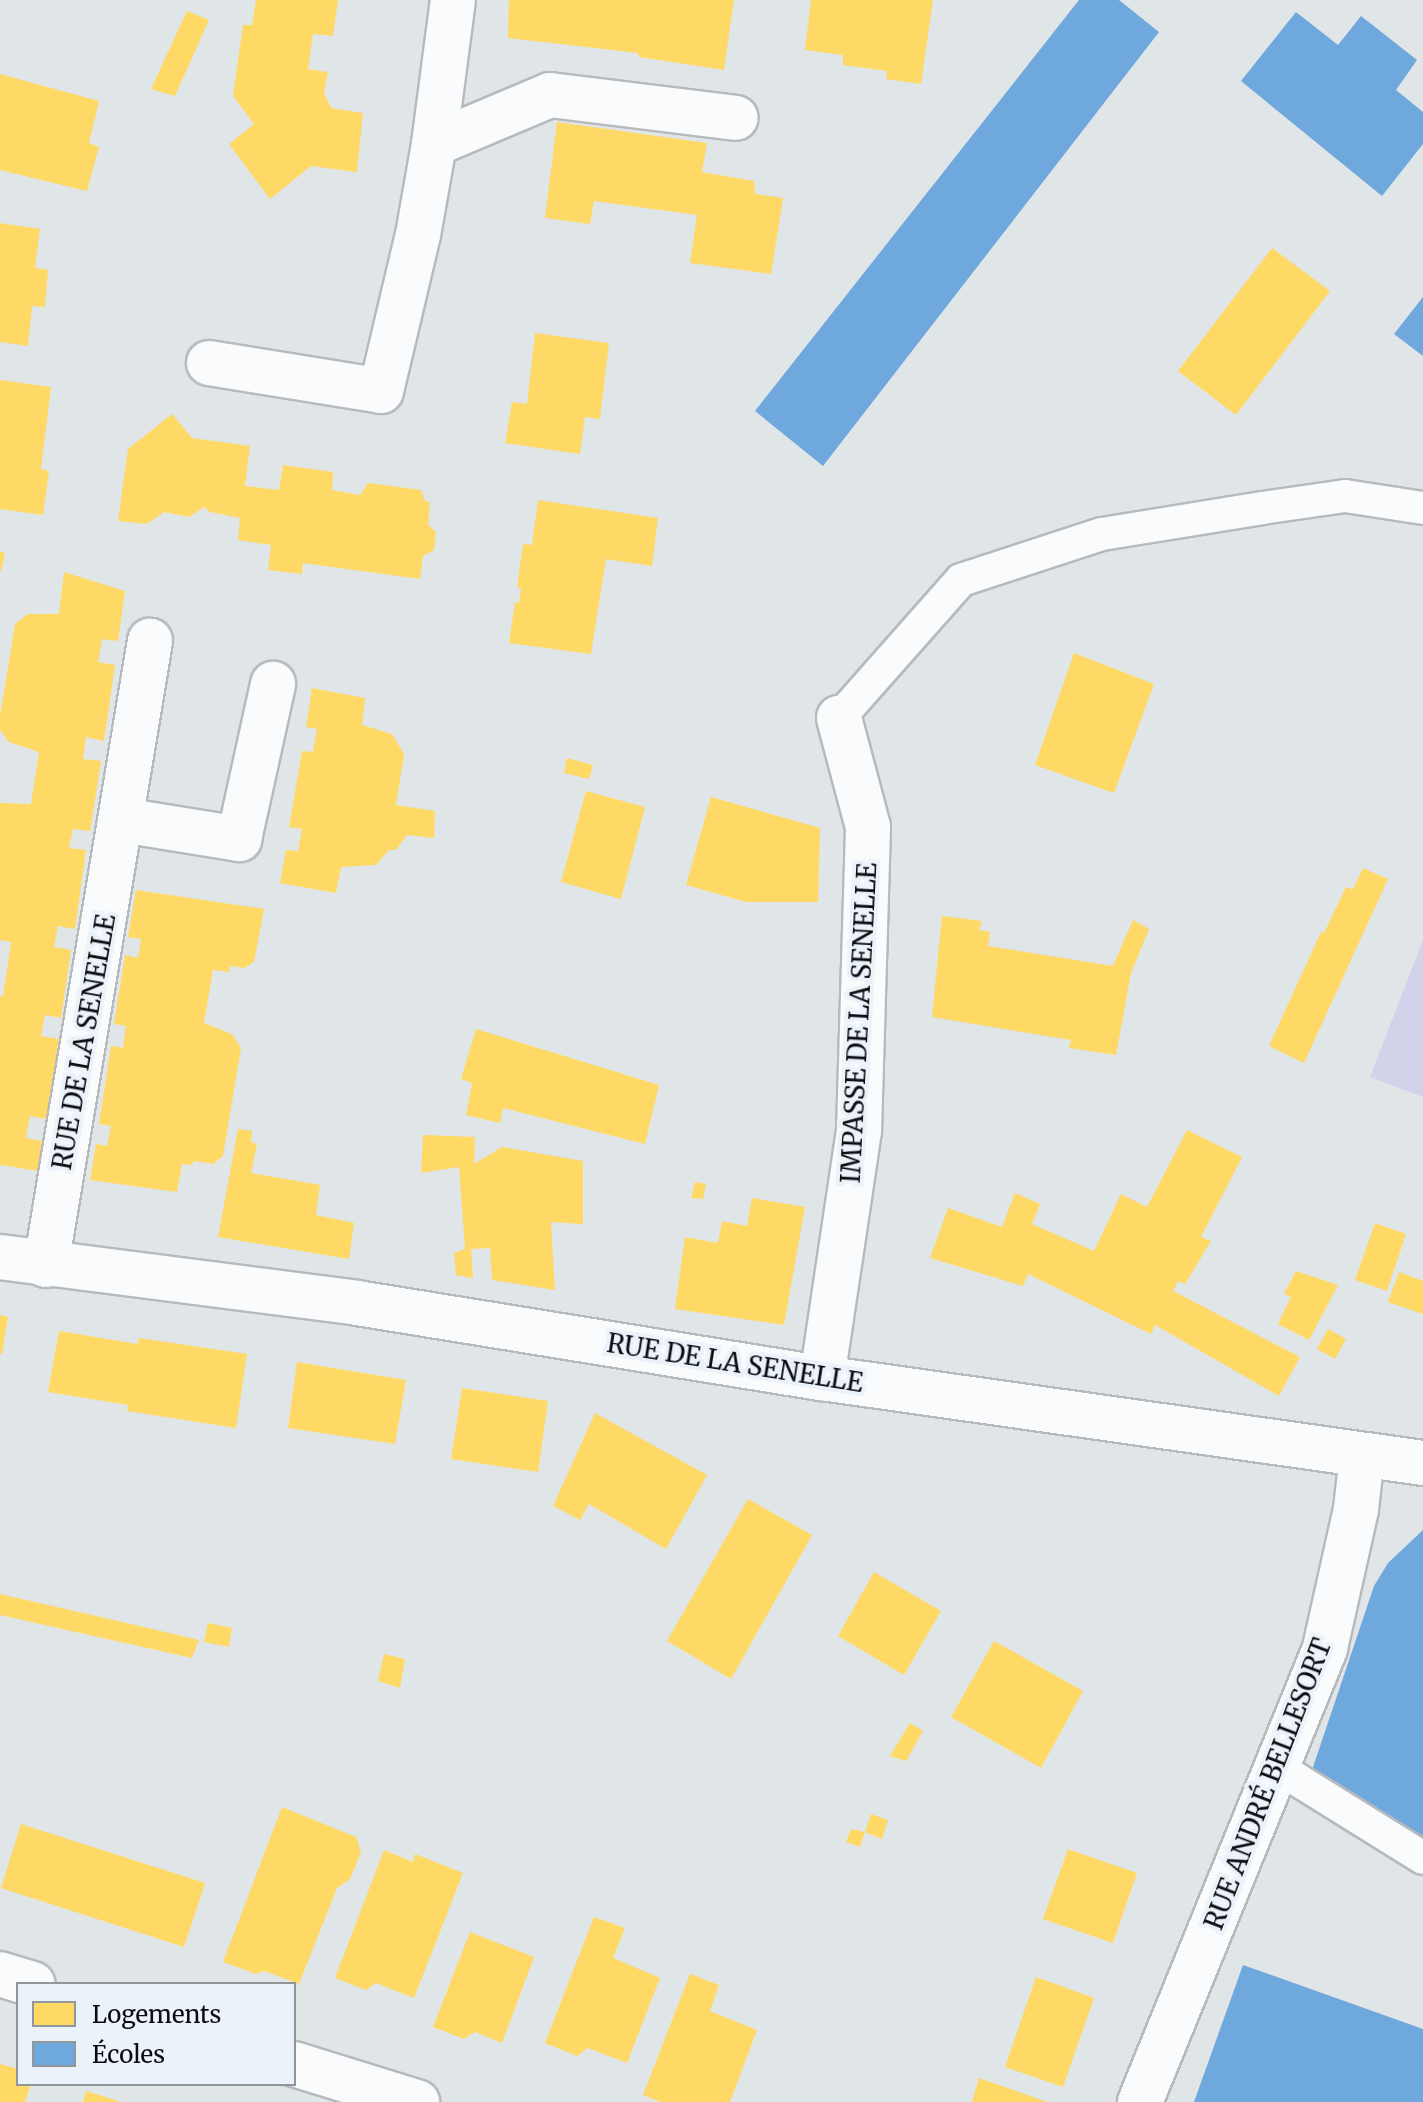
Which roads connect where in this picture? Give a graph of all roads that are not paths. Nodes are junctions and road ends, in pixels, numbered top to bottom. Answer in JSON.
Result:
{"nodes":[{"id":1,"x":453,"y":0,"type":"edge"},
{"id":2,"x":736,"y":118,"type":"dead end"},
{"id":3,"x":434,"y":144,"type":"junction"},
{"id":4,"x":209,"y":363,"type":"dead end"},
{"id":5,"x":1423,"y":508,"type":"edge"},
{"id":6,"x":150,"y":641,"type":"dead end"},
{"id":7,"x":273,"y":684,"type":"dead end"},
{"id":8,"x":839,"y":718,"type":"joint"},
{"id":9,"x":122,"y":820,"type":"junction"},
{"id":10,"x":0,"y":1257,"type":"edge"},
{"id":11,"x":46,"y":1265,"type":"junction"},
{"id":12,"x":822,"y":1378,"type":"junction"},
{"id":13,"x":1362,"y":1456,"type":"junction"},
{"id":14,"x":1423,"y":1463,"type":"edge"},
{"id":15,"x":1277,"y":1767,"type":"junction"},
{"id":16,"x":1423,"y":1858,"type":"edge"},
{"id":17,"x":0,"y":1974,"type":"edge"},
{"id":18,"x":26,"y":1982,"type":"edge"},
{"id":19,"x":296,"y":2065,"type":"edge"},
{"id":20,"x":417,"y":2102,"type":"edge"},
{"id":21,"x":1140,"y":2102,"type":"edge"}],
"edges":[{"from":1,"to":3,"type":"street"},
{"from":2,"to":3,"type":"street"},
{"from":3,"to":4,"type":"street"},
{"from":5,"to":8,"type":"lane"},
{"from":6,"to":9,"type":"street","name":"RUE DE LA SENELLE"},
{"from":7,"to":9,"type":"street"},
{"from":8,"to":12,"type":"street","name":"IMPASSE DE LA SENELLE"},
{"from":9,"to":11,"type":"street","name":"RUE DE LA SENELLE"},
{"from":10,"to":11,"type":"street","name":"RUE DE LA SENELLE"},
{"from":11,"to":12,"type":"street","name":"RUE DE LA SENELLE"},
{"from":12,"to":13,"type":"street","name":"RUE DE LA SENELLE"},
{"from":13,"to":14,"type":"street","name":"RUE DE LA SENELLE"},
{"from":13,"to":15,"type":"street","name":"RUE ANDRÉ BELLESORT"},
{"from":15,"to":16,"type":"lane"},
{"from":15,"to":21,"type":"street","name":"RUE ANDRÉ BELLESORT"},
{"from":17,"to":18,"type":"street"},
{"from":19,"to":20,"type":"street"}]}
